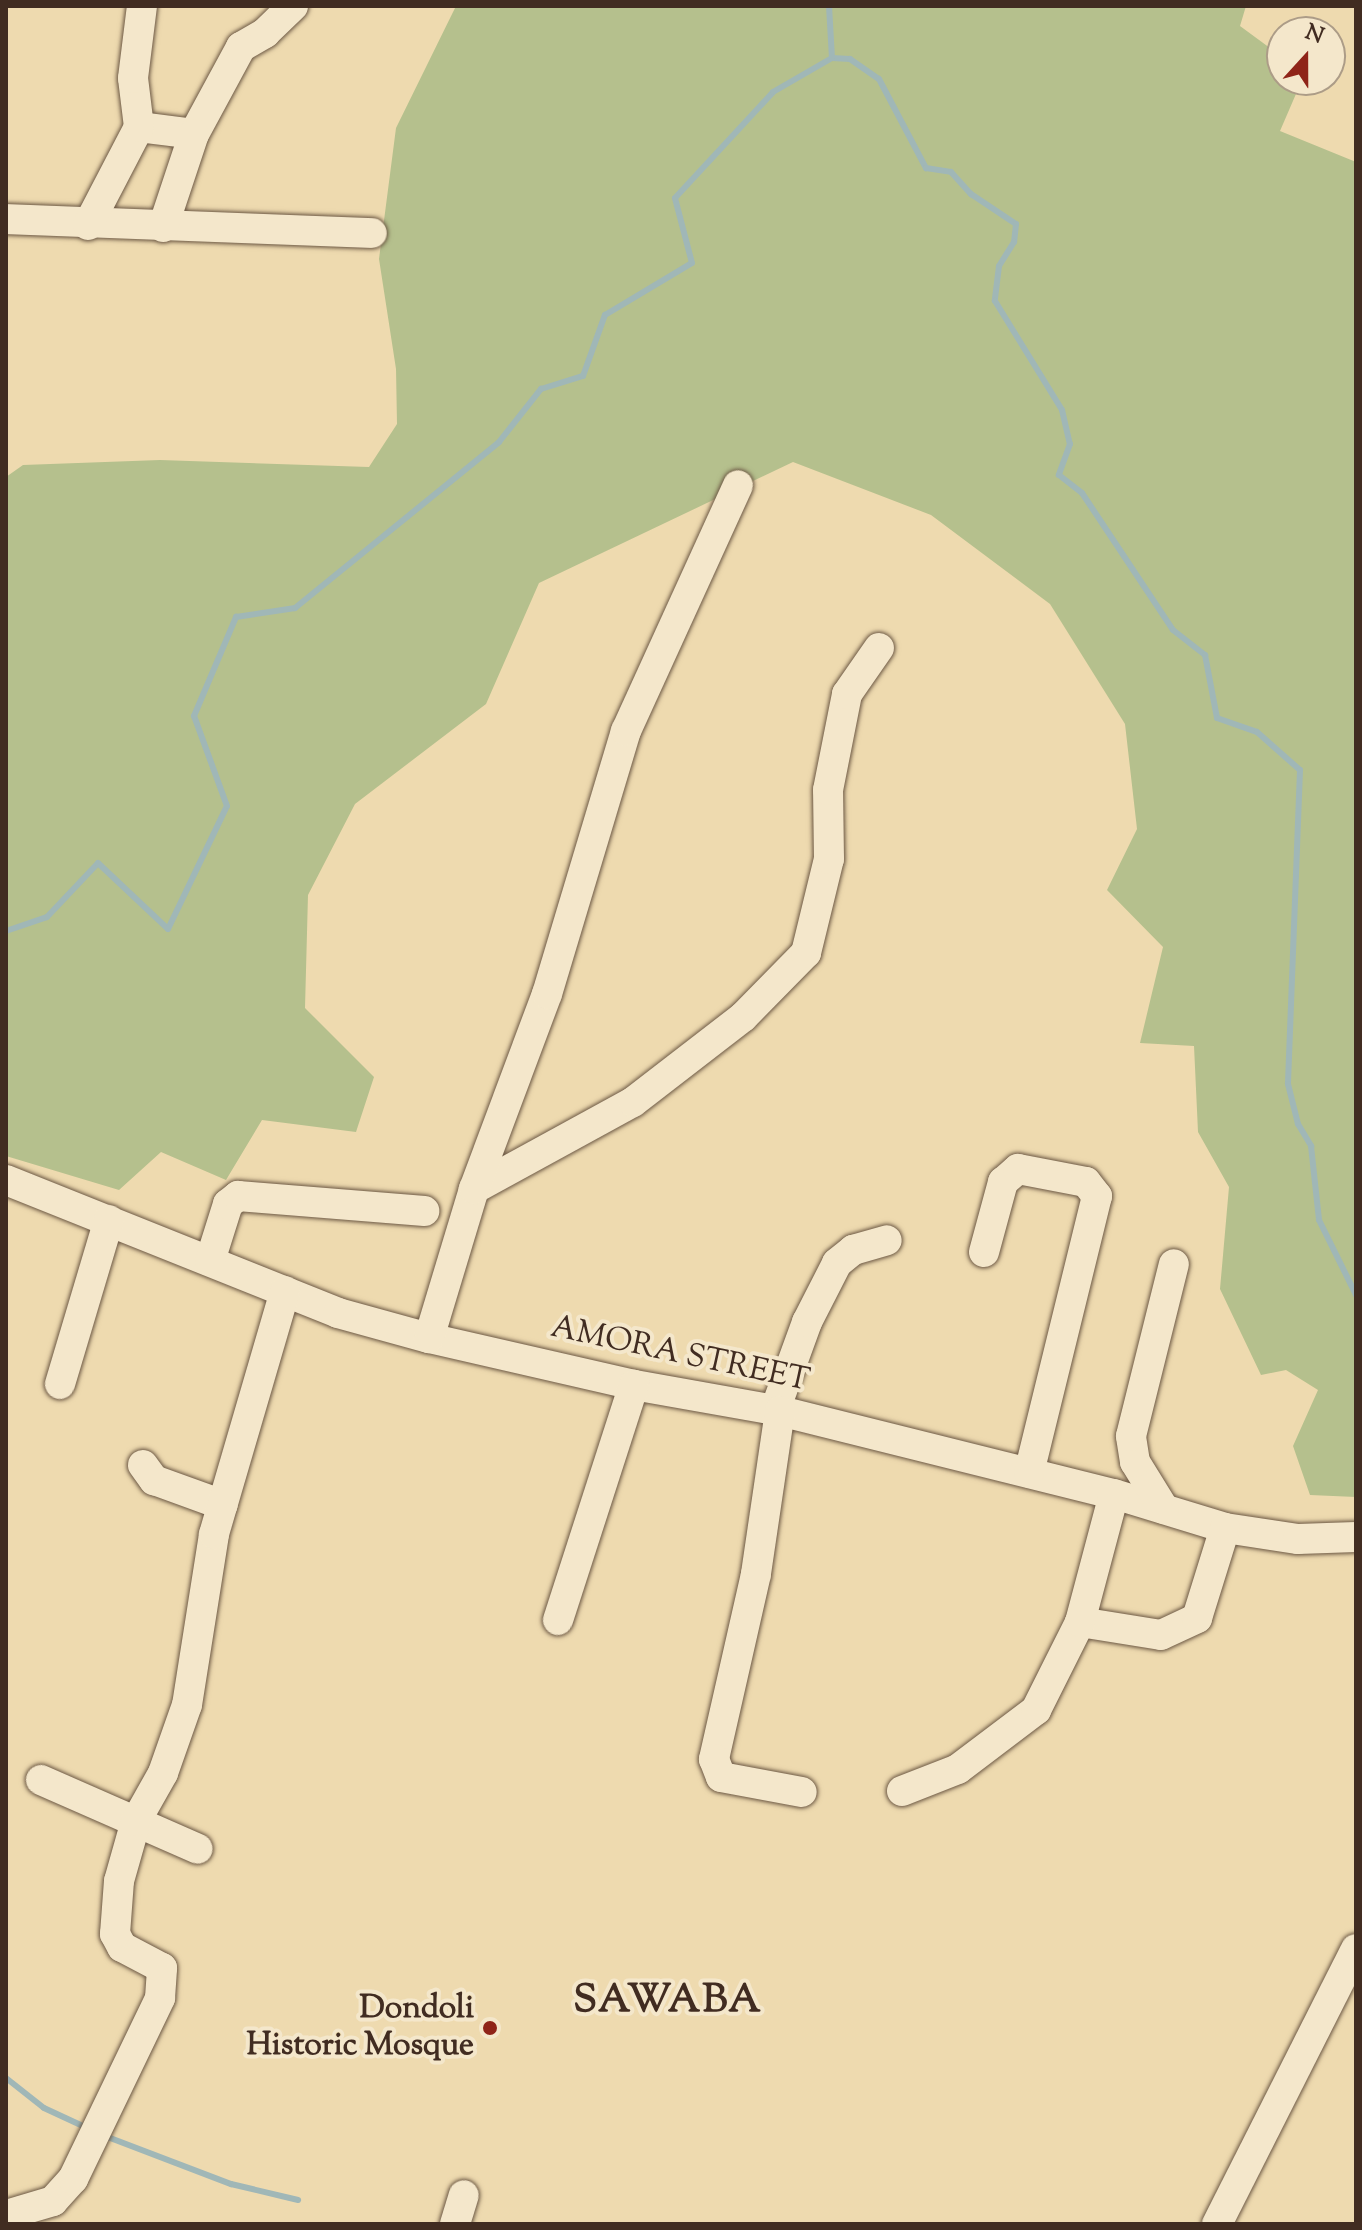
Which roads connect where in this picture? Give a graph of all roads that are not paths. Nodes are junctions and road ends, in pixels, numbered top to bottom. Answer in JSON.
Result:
{"nodes":[{"id":1,"x":142,"y":6,"type":"edge"},
{"id":2,"x":293,"y":6,"type":"edge"},
{"id":3,"x":139,"y":127,"type":"junction"},
{"id":4,"x":194,"y":134,"type":"junction"},
{"id":5,"x":6,"y":219,"type":"edge"},
{"id":6,"x":88,"y":225,"type":"junction"},
{"id":7,"x":163,"y":227,"type":"junction"},
{"id":8,"x":372,"y":233,"type":"dead end"},
{"id":9,"x":738,"y":485,"type":"dead end"},
{"id":10,"x":879,"y":648,"type":"dead end"},
{"id":11,"x":6,"y":1180,"type":"edge"},
{"id":12,"x":474,"y":1189,"type":"junction"},
{"id":13,"x":424,"y":1211,"type":"dead end"},
{"id":14,"x":109,"y":1220,"type":"junction"},
{"id":15,"x":887,"y":1240,"type":"dead end"},
{"id":16,"x":984,"y":1252,"type":"dead end"},
{"id":17,"x":210,"y":1261,"type":"junction"},
{"id":18,"x":1174,"y":1264,"type":"dead end"},
{"id":19,"x":285,"y":1291,"type":"junction"},
{"id":20,"x":429,"y":1338,"type":"junction"},
{"id":21,"x":60,"y":1384,"type":"dead end"},
{"id":22,"x":634,"y":1385,"type":"junction"},
{"id":23,"x":777,"y":1410,"type":"junction"},
{"id":24,"x":143,"y":1465,"type":"dead end"},
{"id":25,"x":1029,"y":1473,"type":"junction"},
{"id":26,"x":1114,"y":1494,"type":"junction"},
{"id":27,"x":223,"y":1505,"type":"junction"},
{"id":28,"x":1164,"y":1509,"type":"junction"},
{"id":29,"x":1225,"y":1528,"type":"junction"},
{"id":30,"x":1356,"y":1537,"type":"edge"},
{"id":31,"x":558,"y":1620,"type":"dead end"},
{"id":32,"x":1080,"y":1622,"type":"junction"},
{"id":33,"x":41,"y":1780,"type":"dead end"},
{"id":34,"x":902,"y":1791,"type":"dead end"},
{"id":35,"x":802,"y":1792,"type":"dead end"},
{"id":36,"x":136,"y":1821,"type":"junction"},
{"id":37,"x":198,"y":1849,"type":"dead end"},
{"id":38,"x":1356,"y":1949,"type":"edge"},
{"id":39,"x":6,"y":2215,"type":"edge"},
{"id":40,"x":1217,"y":2224,"type":"edge"}],
"edges":[{"from":1,"to":3,"type":"street"},
{"from":2,"to":4,"type":"street"},
{"from":3,"to":4,"type":"street"},
{"from":3,"to":6,"type":"street"},
{"from":4,"to":7,"type":"street"},
{"from":5,"to":6,"type":"street"},
{"from":6,"to":7,"type":"street"},
{"from":7,"to":8,"type":"street"},
{"from":9,"to":12,"type":"street"},
{"from":10,"to":12,"type":"street"},
{"from":11,"to":14,"type":"street","name":"AMORA STREET"},
{"from":12,"to":20,"type":"street"},
{"from":13,"to":17,"type":"street"},
{"from":14,"to":17,"type":"street","name":"AMORA STREET"},
{"from":14,"to":21,"type":"street"},
{"from":15,"to":23,"type":"street"},
{"from":16,"to":25,"type":"street"},
{"from":17,"to":19,"type":"street","name":"AMORA STREET"},
{"from":18,"to":28,"type":"street"},
{"from":19,"to":20,"type":"street","name":"AMORA STREET"},
{"from":19,"to":27,"type":"street"},
{"from":20,"to":22,"type":"street","name":"AMORA STREET"},
{"from":22,"to":23,"type":"street","name":"AMORA STREET"},
{"from":22,"to":31,"type":"street"},
{"from":23,"to":25,"type":"street","name":"AMORA STREET"},
{"from":23,"to":35,"type":"street"},
{"from":24,"to":27,"type":"street"},
{"from":25,"to":26,"type":"street","name":"AMORA STREET"},
{"from":26,"to":28,"type":"street","name":"AMORA STREET"},
{"from":26,"to":32,"type":"street"},
{"from":27,"to":36,"type":"street"},
{"from":28,"to":29,"type":"street","name":"AMORA STREET"},
{"from":29,"to":30,"type":"street","name":"AMORA STREET"},
{"from":29,"to":32,"type":"street"},
{"from":32,"to":34,"type":"street"},
{"from":33,"to":36,"type":"street"},
{"from":36,"to":37,"type":"street"},
{"from":36,"to":39,"type":"street"},
{"from":38,"to":40,"type":"street"}]}
